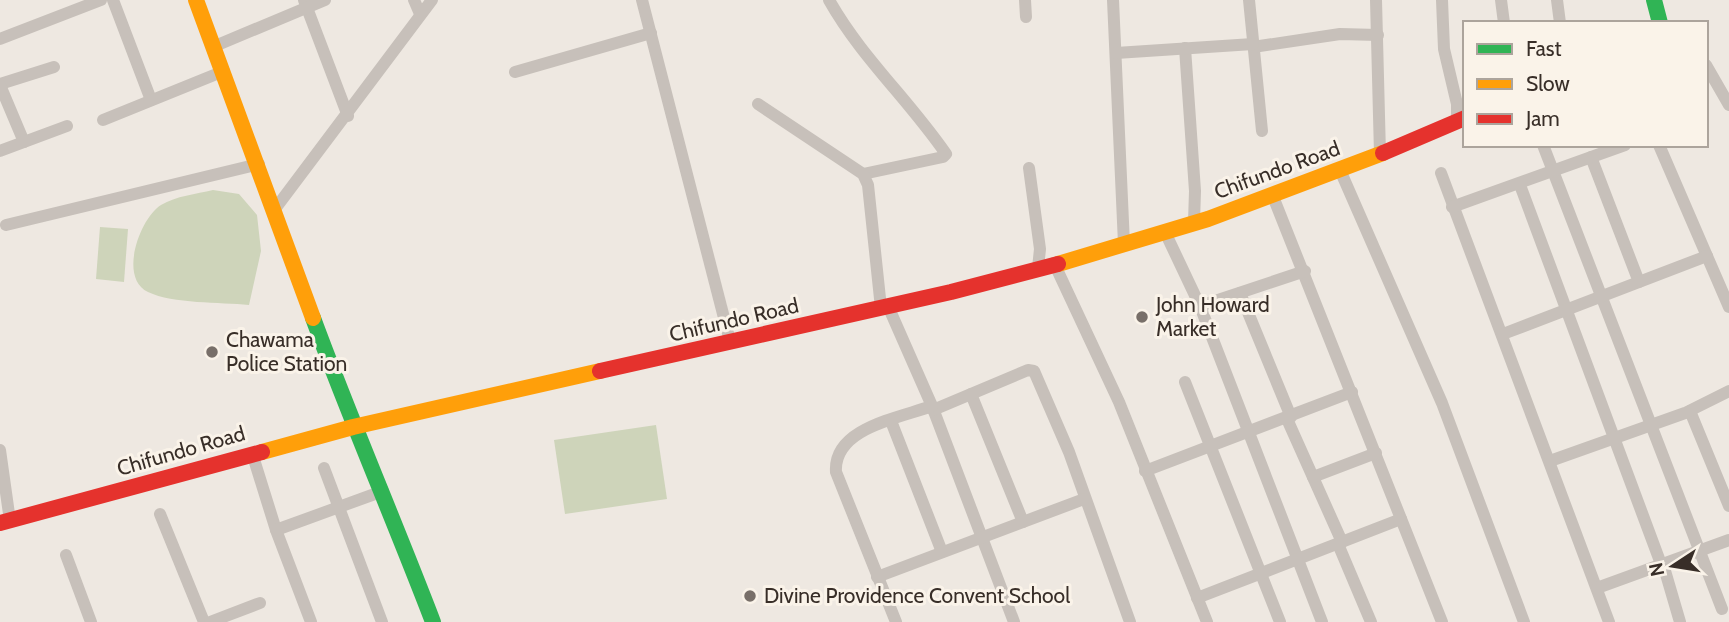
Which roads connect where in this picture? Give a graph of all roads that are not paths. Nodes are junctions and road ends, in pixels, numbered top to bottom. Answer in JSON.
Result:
{"nodes":[{"id":1,"x":102,"y":0,"type":"edge"},
{"id":2,"x":113,"y":0,"type":"edge"},
{"id":3,"x":196,"y":0,"type":"edge"},
{"id":4,"x":324,"y":0,"type":"edge"},
{"id":5,"x":414,"y":0,"type":"edge"},
{"id":6,"x":432,"y":0,"type":"edge"},
{"id":7,"x":642,"y":0,"type":"edge"},
{"id":8,"x":829,"y":0,"type":"edge"},
{"id":9,"x":1025,"y":0,"type":"edge"},
{"id":10,"x":1113,"y":0,"type":"edge"},
{"id":11,"x":1249,"y":0,"type":"edge"},
{"id":12,"x":1376,"y":0,"type":"edge"},
{"id":13,"x":1442,"y":0,"type":"edge"},
{"id":14,"x":1501,"y":0,"type":"edge"},
{"id":15,"x":1557,"y":0,"type":"edge"},
{"id":16,"x":1654,"y":0,"type":"edge"},
{"id":17,"x":305,"y":4,"type":"edge"},
{"id":18,"x":420,"y":14,"type":"junction"},
{"id":19,"x":1026,"y":17,"type":"dead end"},
{"id":20,"x":1504,"y":21,"type":"edge"},
{"id":21,"x":1560,"y":21,"type":"edge"},
{"id":22,"x":1659,"y":21,"type":"edge"},
{"id":23,"x":651,"y":33,"type":"junction"},
{"id":24,"x":1378,"y":35,"type":"junction"},
{"id":25,"x":0,"y":39,"type":"edge"},
{"id":26,"x":1253,"y":45,"type":"junction"},
{"id":27,"x":215,"y":46,"type":"junction"},
{"id":28,"x":1185,"y":48,"type":"junction"},
{"id":29,"x":1116,"y":53,"type":"junction"},
{"id":30,"x":54,"y":67,"type":"dead end"},
{"id":31,"x":1708,"y":68,"type":"edge"},
{"id":32,"x":224,"y":71,"type":"junction"},
{"id":33,"x":515,"y":72,"type":"dead end"},
{"id":34,"x":1716,"y":79,"type":"junction"},
{"id":35,"x":0,"y":84,"type":"edge"},
{"id":36,"x":1729,"y":85,"type":"edge"},
{"id":37,"x":151,"y":100,"type":"junction"},
{"id":38,"x":758,"y":104,"type":"dead end"},
{"id":39,"x":1729,"y":105,"type":"edge"},
{"id":40,"x":348,"y":116,"type":"junction"},
{"id":41,"x":103,"y":120,"type":"dead end"},
{"id":42,"x":1461,"y":120,"type":"edge"},
{"id":43,"x":67,"y":125,"type":"dead end"},
{"id":44,"x":1262,"y":131,"type":"dead end"},
{"id":45,"x":24,"y":142,"type":"junction"},
{"id":46,"x":1543,"y":147,"type":"edge"},
{"id":47,"x":1620,"y":147,"type":"edge"},
{"id":48,"x":1660,"y":147,"type":"edge"},
{"id":49,"x":0,"y":151,"type":"edge"},
{"id":50,"x":1380,"y":154,"type":"junction"},
{"id":51,"x":1591,"y":158,"type":"junction"},
{"id":52,"x":259,"y":164,"type":"junction"},
{"id":53,"x":1030,"y":169,"type":"dead end"},
{"id":54,"x":1340,"y":170,"type":"junction"},
{"id":55,"x":1555,"y":172,"type":"junction"},
{"id":56,"x":1441,"y":173,"type":"dead end"},
{"id":57,"x":863,"y":174,"type":"junction"},
{"id":58,"x":1520,"y":186,"type":"junction"},
{"id":59,"x":1272,"y":194,"type":"junction"},
{"id":60,"x":1452,"y":207,"type":"junction"},
{"id":61,"x":275,"y":209,"type":"junction"},
{"id":62,"x":1194,"y":222,"type":"junction"},
{"id":63,"x":6,"y":225,"type":"dead end"},
{"id":64,"x":1165,"y":232,"type":"junction"},
{"id":65,"x":1125,"y":244,"type":"junction"},
{"id":66,"x":1707,"y":256,"type":"junction"},
{"id":67,"x":1055,"y":263,"type":"junction"},
{"id":68,"x":1038,"y":268,"type":"junction"},
{"id":69,"x":1305,"y":271,"type":"junction"},
{"id":70,"x":1639,"y":282,"type":"junction"},
{"id":71,"x":1240,"y":293,"type":"junction"},
{"id":72,"x":1602,"y":297,"type":"junction"},
{"id":73,"x":1200,"y":306,"type":"junction"},
{"id":74,"x":884,"y":307,"type":"junction"},
{"id":75,"x":1729,"y":307,"type":"edge"},
{"id":76,"x":1567,"y":310,"type":"junction"},
{"id":77,"x":1503,"y":334,"type":"junction"},
{"id":78,"x":730,"y":341,"type":"junction"},
{"id":79,"x":1185,"y":382,"type":"dead end"},
{"id":80,"x":1729,"y":391,"type":"edge"},
{"id":81,"x":1352,"y":392,"type":"junction"},
{"id":82,"x":971,"y":394,"type":"junction"},
{"id":83,"x":932,"y":408,"type":"junction"},
{"id":84,"x":1690,"y":411,"type":"junction"},
{"id":85,"x":1289,"y":418,"type":"junction"},
{"id":86,"x":891,"y":421,"type":"junction"},
{"id":87,"x":1651,"y":425,"type":"junction"},
{"id":88,"x":354,"y":427,"type":"junction"},
{"id":89,"x":1248,"y":434,"type":"junction"},
{"id":90,"x":1615,"y":438,"type":"junction"},
{"id":91,"x":1211,"y":447,"type":"junction"},
{"id":92,"x":0,"y":450,"type":"edge"},
{"id":93,"x":252,"y":453,"type":"junction"},
{"id":94,"x":1376,"y":453,"type":"junction"},
{"id":95,"x":1550,"y":461,"type":"junction"},
{"id":96,"x":324,"y":468,"type":"dead end"},
{"id":97,"x":1145,"y":471,"type":"junction"},
{"id":98,"x":1313,"y":477,"type":"junction"},
{"id":99,"x":383,"y":491,"type":"junction"},
{"id":100,"x":1084,"y":499,"type":"junction"},
{"id":101,"x":1729,"y":506,"type":"edge"},
{"id":102,"x":339,"y":507,"type":"junction"},
{"id":103,"x":160,"y":514,"type":"dead end"},
{"id":104,"x":1401,"y":519,"type":"junction"},
{"id":105,"x":5,"y":522,"type":"edge"},
{"id":106,"x":1023,"y":522,"type":"junction"},
{"id":107,"x":276,"y":530,"type":"junction"},
{"id":108,"x":982,"y":538,"type":"junction"},
{"id":109,"x":1729,"y":540,"type":"edge"},
{"id":110,"x":1340,"y":543,"type":"junction"},
{"id":111,"x":1699,"y":550,"type":"junction"},
{"id":112,"x":942,"y":552,"type":"junction"},
{"id":113,"x":66,"y":555,"type":"dead end"},
{"id":114,"x":1298,"y":560,"type":"junction"},
{"id":115,"x":1662,"y":564,"type":"junction"},
{"id":116,"x":1261,"y":574,"type":"junction"},
{"id":117,"x":877,"y":577,"type":"junction"},
{"id":118,"x":1597,"y":588,"type":"junction"},
{"id":119,"x":1197,"y":598,"type":"junction"},
{"id":120,"x":260,"y":603,"type":"dead end"},
{"id":121,"x":1722,"y":609,"type":"dead end"},
{"id":122,"x":431,"y":621,"type":"edge"},
{"id":123,"x":91,"y":622,"type":"edge"},
{"id":124,"x":204,"y":622,"type":"edge"},
{"id":125,"x":210,"y":622,"type":"edge"},
{"id":126,"x":311,"y":622,"type":"edge"},
{"id":127,"x":382,"y":622,"type":"edge"},
{"id":128,"x":895,"y":622,"type":"edge"},
{"id":129,"x":1014,"y":622,"type":"edge"},
{"id":130,"x":1130,"y":622,"type":"edge"},
{"id":131,"x":1207,"y":622,"type":"edge"},
{"id":132,"x":1280,"y":622,"type":"edge"},
{"id":133,"x":1322,"y":622,"type":"edge"},
{"id":134,"x":1371,"y":622,"type":"edge"},
{"id":135,"x":1441,"y":622,"type":"edge"},
{"id":136,"x":1524,"y":622,"type":"edge"},
{"id":137,"x":1609,"y":622,"type":"edge"},
{"id":138,"x":1680,"y":622,"type":"edge"}],
"edges":[{"from":1,"to":25,"type":"street"},
{"from":2,"to":37,"type":"street"},
{"from":3,"to":27,"type":"street"},
{"from":4,"to":17,"type":"street"},
{"from":5,"to":18,"type":"street"},
{"from":6,"to":18,"type":"street"},
{"from":7,"to":23,"type":"street"},
{"from":8,"to":57,"type":"street"},
{"from":9,"to":19,"type":"street"},
{"from":10,"to":29,"type":"street"},
{"from":11,"to":26,"type":"street"},
{"from":12,"to":24,"type":"street"},
{"from":13,"to":42,"type":"street"},
{"from":14,"to":20,"type":"street"},
{"from":15,"to":21,"type":"street"},
{"from":16,"to":22,"type":"street"},
{"from":17,"to":27,"type":"street"},
{"from":17,"to":40,"type":"street"},
{"from":18,"to":40,"type":"street"},
{"from":23,"to":33,"type":"street"},
{"from":23,"to":78,"type":"street"},
{"from":24,"to":26,"type":"street"},
{"from":24,"to":50,"type":"street"},
{"from":26,"to":28,"type":"street"},
{"from":26,"to":44,"type":"street"},
{"from":27,"to":32,"type":"street"},
{"from":28,"to":29,"type":"street"},
{"from":28,"to":62,"type":"street"},
{"from":29,"to":65,"type":"street"},
{"from":30,"to":35,"type":"street"},
{"from":31,"to":34,"type":"street"},
{"from":32,"to":37,"type":"street"},
{"from":32,"to":52,"type":"street"},
{"from":34,"to":36,"type":"street"},
{"from":34,"to":39,"type":"street"},
{"from":35,"to":45,"type":"street"},
{"from":37,"to":41,"type":"street"},
{"from":38,"to":57,"type":"street"},
{"from":40,"to":61,"type":"street"},
{"from":42,"to":50,"type":"street","name":"Chifundo Road"},
{"from":43,"to":45,"type":"street"},
{"from":45,"to":49,"type":"street"},
{"from":46,"to":55,"type":"street"},
{"from":47,"to":51,"type":"street"},
{"from":48,"to":66,"type":"street"},
{"from":50,"to":54,"type":"street","name":"Chifundo Road"},
{"from":51,"to":55,"type":"street"},
{"from":51,"to":70,"type":"street"},
{"from":52,"to":61,"type":"street"},
{"from":52,"to":63,"type":"street"},
{"from":53,"to":68,"type":"street"},
{"from":54,"to":59,"type":"street","name":"Chifundo Road"},
{"from":54,"to":136,"type":"street"},
{"from":55,"to":58,"type":"street"},
{"from":55,"to":72,"type":"street"},
{"from":56,"to":60,"type":"street"},
{"from":57,"to":74,"type":"street"},
{"from":58,"to":60,"type":"street"},
{"from":58,"to":76,"type":"street"},
{"from":59,"to":62,"type":"street","name":"Chifundo Road"},
{"from":59,"to":69,"type":"street"},
{"from":60,"to":77,"type":"street"},
{"from":61,"to":88,"type":"street"},
{"from":62,"to":64,"type":"street","name":"Chifundo Road"},
{"from":64,"to":65,"type":"street","name":"Chifundo Road"},
{"from":64,"to":73,"type":"street"},
{"from":65,"to":67,"type":"street","name":"Chifundo Road"},
{"from":66,"to":70,"type":"street"},
{"from":66,"to":75,"type":"street"},
{"from":67,"to":68,"type":"street","name":"Chifundo Road"},
{"from":67,"to":97,"type":"street"},
{"from":68,"to":74,"type":"street","name":"Chifundo Road"},
{"from":69,"to":71,"type":"street"},
{"from":69,"to":81,"type":"street"},
{"from":70,"to":72,"type":"street"},
{"from":71,"to":73,"type":"street"},
{"from":71,"to":85,"type":"street"},
{"from":72,"to":76,"type":"street"},
{"from":72,"to":87,"type":"street"},
{"from":73,"to":89,"type":"street"},
{"from":74,"to":78,"type":"street","name":"Chifundo Road"},
{"from":74,"to":83,"type":"street"},
{"from":76,"to":77,"type":"street"},
{"from":76,"to":90,"type":"street"},
{"from":77,"to":95,"type":"street"},
{"from":78,"to":88,"type":"street","name":"Chifundo Road"},
{"from":79,"to":91,"type":"street"},
{"from":80,"to":84,"type":"street"},
{"from":81,"to":85,"type":"street"},
{"from":81,"to":94,"type":"street"},
{"from":82,"to":83,"type":"street"},
{"from":82,"to":100,"type":"street"},
{"from":82,"to":106,"type":"street"},
{"from":83,"to":86,"type":"street"},
{"from":83,"to":108,"type":"street"},
{"from":84,"to":87,"type":"street"},
{"from":84,"to":101,"type":"street"},
{"from":85,"to":89,"type":"street"},
{"from":85,"to":98,"type":"street"},
{"from":86,"to":112,"type":"street"},
{"from":86,"to":117,"type":"street"},
{"from":87,"to":90,"type":"street"},
{"from":87,"to":111,"type":"street"},
{"from":88,"to":93,"type":"street","name":"Chifundo Road"},
{"from":88,"to":99,"type":"street"},
{"from":89,"to":91,"type":"street"},
{"from":89,"to":114,"type":"street"},
{"from":90,"to":95,"type":"street"},
{"from":90,"to":115,"type":"street"},
{"from":91,"to":97,"type":"street"},
{"from":91,"to":116,"type":"street"},
{"from":92,"to":105,"type":"street"},
{"from":93,"to":105,"type":"street","name":"Chifundo Road"},
{"from":93,"to":107,"type":"street"},
{"from":94,"to":98,"type":"street"},
{"from":94,"to":104,"type":"street"},
{"from":95,"to":118,"type":"street"},
{"from":96,"to":102,"type":"street"},
{"from":97,"to":119,"type":"street"},
{"from":98,"to":110,"type":"street"},
{"from":99,"to":102,"type":"street"},
{"from":99,"to":122,"type":"street"},
{"from":100,"to":106,"type":"street"},
{"from":100,"to":130,"type":"street"},
{"from":102,"to":107,"type":"street"},
{"from":102,"to":127,"type":"street"},
{"from":103,"to":124,"type":"street"},
{"from":104,"to":110,"type":"street"},
{"from":104,"to":135,"type":"street"},
{"from":106,"to":108,"type":"street"},
{"from":107,"to":126,"type":"street"},
{"from":108,"to":112,"type":"street"},
{"from":108,"to":129,"type":"street"},
{"from":109,"to":111,"type":"street"},
{"from":110,"to":114,"type":"street"},
{"from":110,"to":134,"type":"street"},
{"from":111,"to":115,"type":"street"},
{"from":111,"to":121,"type":"street"},
{"from":112,"to":117,"type":"street"},
{"from":113,"to":123,"type":"street"},
{"from":114,"to":116,"type":"street"},
{"from":114,"to":133,"type":"street"},
{"from":115,"to":118,"type":"street"},
{"from":115,"to":138,"type":"street"},
{"from":116,"to":119,"type":"street"},
{"from":116,"to":132,"type":"street"},
{"from":117,"to":128,"type":"street"},
{"from":118,"to":137,"type":"street"},
{"from":119,"to":131,"type":"street"},
{"from":120,"to":125,"type":"street"}]}
